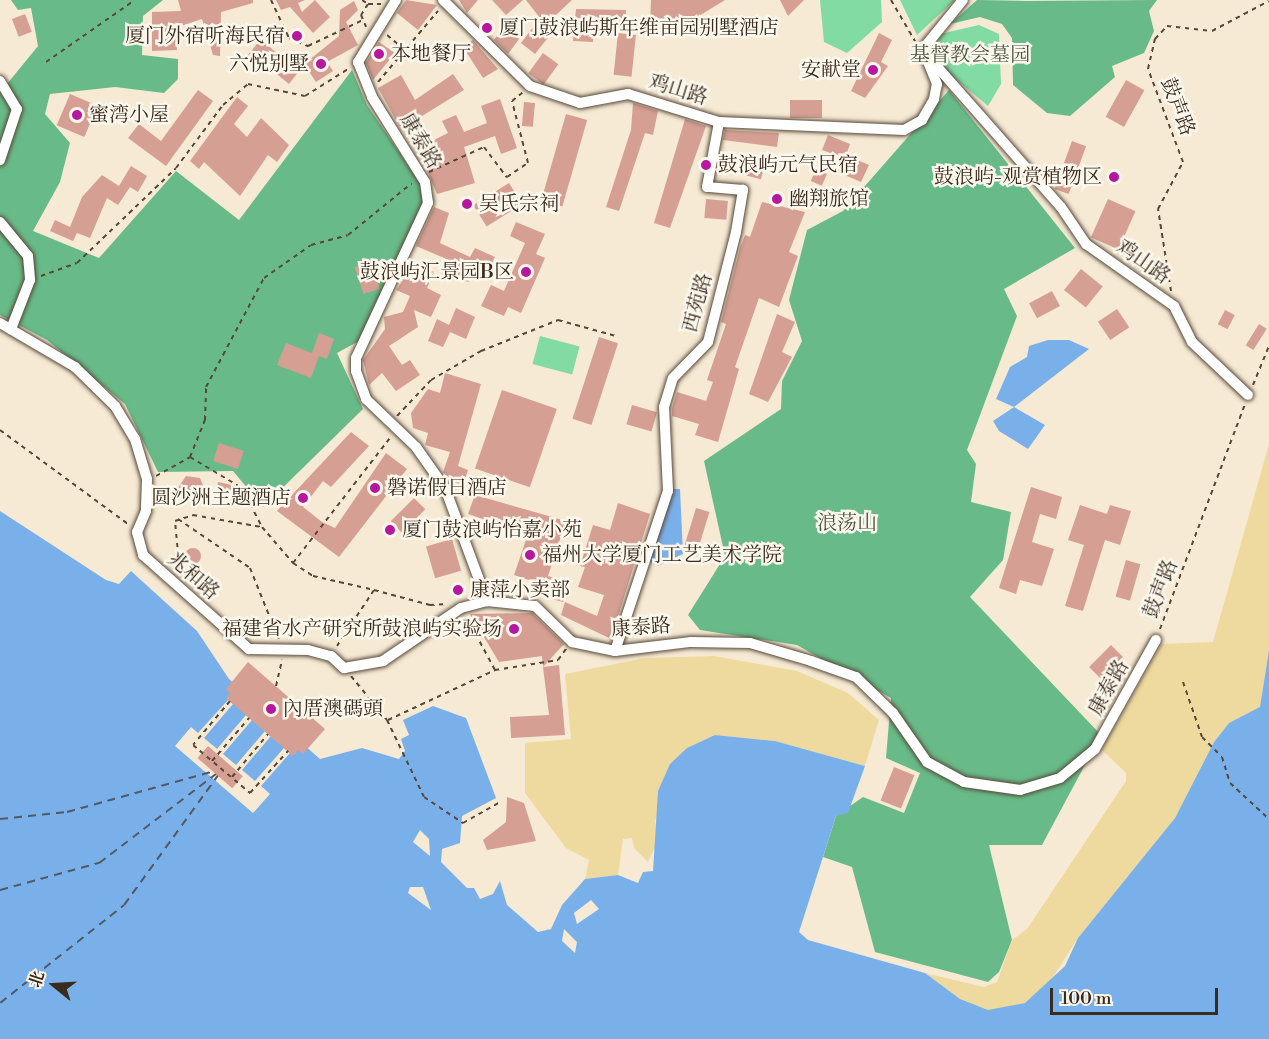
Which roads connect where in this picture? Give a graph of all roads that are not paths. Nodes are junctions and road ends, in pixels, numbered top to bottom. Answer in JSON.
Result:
{"nodes":[{"id":1,"x":396,"y":0,"type":"edge"},
{"id":2,"x":963,"y":0,"type":"edge"},
{"id":3,"x":444,"y":1,"type":"edge"},
{"id":4,"x":923,"y":49,"type":"junction"},
{"id":5,"x":0,"y":81,"type":"edge"},
{"id":6,"x":719,"y":122,"type":"junction"},
{"id":7,"x":0,"y":160,"type":"edge"},
{"id":8,"x":0,"y":222,"type":"edge"},
{"id":9,"x":0,"y":323,"type":"edge"},
{"id":10,"x":11,"y":329,"type":"junction"},
{"id":11,"x":1248,"y":395,"type":"road end"},
{"id":12,"x":487,"y":601,"type":"junction"},
{"id":13,"x":1156,"y":640,"type":"road end"},
{"id":14,"x":615,"y":651,"type":"junction"}],
"edges":[{"from":1,"to":12,"type":"street","name":"康泰路"},
{"from":2,"to":4,"type":"street"},
{"from":3,"to":6,"type":"street","name":"鸡山路"},
{"from":4,"to":6,"type":"street","name":"鸡山路"},
{"from":4,"to":11,"type":"street","name":"鸡山路"},
{"from":5,"to":7,"type":"street"},
{"from":6,"to":14,"type":"street","name":"西苑路"},
{"from":8,"to":10,"type":"street"},
{"from":9,"to":10,"type":"street"},
{"from":10,"to":12,"type":"street","name":"兆和路"},
{"from":12,"to":14,"type":"street","name":"康泰路"},
{"from":13,"to":14,"type":"street","name":"康泰路"}]}
